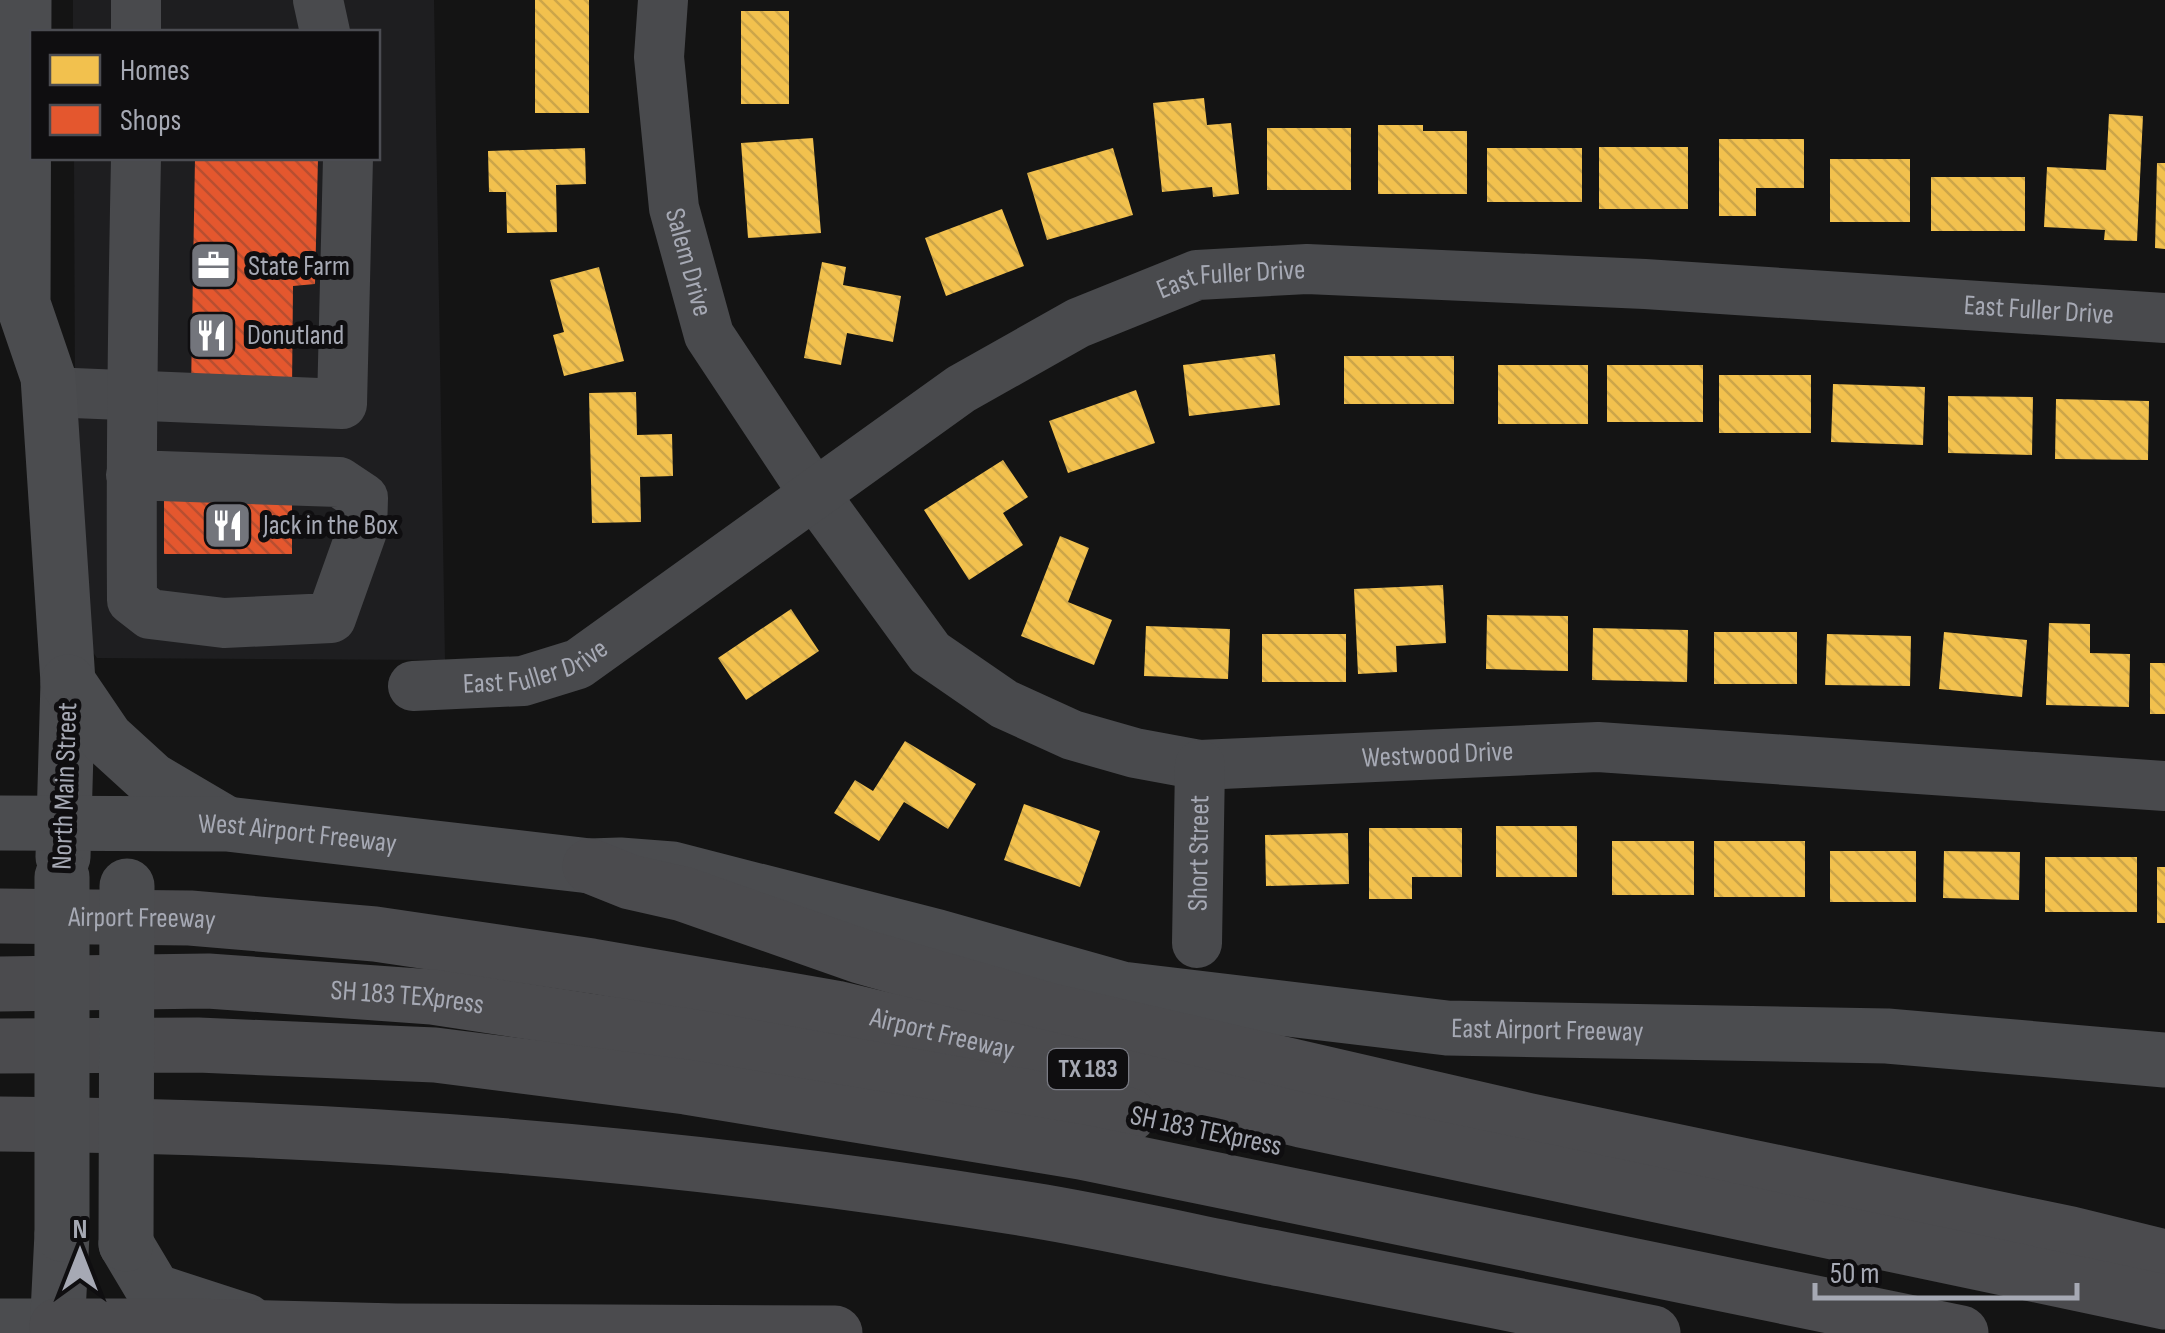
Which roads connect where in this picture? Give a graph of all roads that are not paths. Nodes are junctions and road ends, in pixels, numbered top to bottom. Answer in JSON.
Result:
{"nodes":[{"id":1,"x":24,"y":0,"type":"edge"},
{"id":2,"x":136,"y":0,"type":"edge"},
{"id":3,"x":318,"y":0,"type":"edge"},
{"id":4,"x":662,"y":0,"type":"edge"},
{"id":5,"x":136,"y":30,"type":"edge"},
{"id":6,"x":324,"y":30,"type":"edge"},
{"id":7,"x":20,"y":112,"type":"edge"},
{"id":8,"x":136,"y":160,"type":"edge"},
{"id":9,"x":348,"y":160,"type":"edge"},
{"id":10,"x":12,"y":239,"type":"edge"},
{"id":11,"x":8,"y":318,"type":"edge"},
{"id":12,"x":2165,"y":318,"type":"edge"},
{"id":13,"x":49,"y":392,"type":"junction"},
{"id":14,"x":132,"y":396,"type":"junction"},
{"id":15,"x":132,"y":475,"type":"junction"},
{"id":16,"x":815,"y":495,"type":"junction"},
{"id":17,"x":68,"y":682,"type":"junction"},
{"id":18,"x":413,"y":686,"type":"dead end"},
{"id":19,"x":1200,"y":765,"type":"junction"},
{"id":20,"x":2165,"y":786,"type":"edge"},
{"id":21,"x":64,"y":822,"type":"junction"},
{"id":22,"x":0,"y":823,"type":"edge"},
{"id":23,"x":227,"y":824,"type":"junction"},
{"id":24,"x":590,"y":866,"type":"junction"},
{"id":25,"x":0,"y":916,"type":"edge"},
{"id":26,"x":938,"y":937,"type":"joint"},
{"id":27,"x":1197,"y":942,"type":"dead end"},
{"id":28,"x":0,"y":984,"type":"edge"},
{"id":29,"x":0,"y":1046,"type":"edge"},
{"id":30,"x":2165,"y":1060,"type":"edge"},
{"id":31,"x":0,"y":1124,"type":"edge"},
{"id":32,"x":2165,"y":1257,"type":"edge"},
{"id":33,"x":2165,"y":1302,"type":"edge"},
{"id":34,"x":0,"y":1326,"type":"edge"},
{"id":35,"x":264,"y":1328,"type":"junction"},
{"id":36,"x":2165,"y":1328,"type":"edge"},
{"id":37,"x":57,"y":1330,"type":"edge"},
{"id":38,"x":399,"y":1332,"type":"edge"},
{"id":39,"x":835,"y":1333,"type":"edge"},
{"id":40,"x":1653,"y":1333,"type":"edge"},
{"id":41,"x":1961,"y":1333,"type":"edge"}],
"edges":[{"from":1,"to":7,"type":"main road","name":"North Main Street"},
{"from":2,"to":5,"type":"street"},
{"from":3,"to":6,"type":"street"},
{"from":4,"to":16,"type":"street","name":"Salem Drive"},
{"from":7,"to":10,"type":"main road","name":"North Main Street"},
{"from":8,"to":14,"type":"street"},
{"from":9,"to":14,"type":"street"},
{"from":10,"to":11,"type":"main road","name":"North Main Street"},
{"from":11,"to":13,"type":"main road","name":"North Main Street"},
{"from":12,"to":16,"type":"street","name":"East Fuller Drive"},
{"from":13,"to":14,"type":"street"},
{"from":13,"to":17,"type":"main road","name":"North Main Street"},
{"from":14,"to":15,"type":"street"},
{"from":15,"to":15,"type":"street"},
{"from":16,"to":18,"type":"street","name":"East Fuller Drive"},
{"from":16,"to":19,"type":"street","name":"Westwood Drive"},
{"from":17,"to":21,"type":"main road","name":"North Main Street"},
{"from":17,"to":23,"type":"main road"},
{"from":19,"to":20,"type":"street","name":"Westwood Drive"},
{"from":19,"to":27,"type":"street","name":"Short Street"},
{"from":21,"to":22,"type":"main road","name":"West Airport Freeway"},
{"from":21,"to":23,"type":"main road","name":"West Airport Freeway"},
{"from":21,"to":37,"type":"main road","name":"North Main Street","bridge":true},
{"from":23,"to":24,"type":"main road","name":"West Airport Freeway"},
{"from":23,"to":35,"type":"main road","bridge":true},
{"from":24,"to":26,"type":"main road","name":"West Airport Freeway"},
{"from":24,"to":32,"type":"highway"},
{"from":25,"to":33,"type":"highway","name":"Airport Freeway","number":"TX 183"},
{"from":26,"to":30,"type":"main road","name":"East Airport Freeway"},
{"from":28,"to":36,"type":"highway","name":"SH 183 TEXpress"},
{"from":29,"to":41,"type":"highway","name":"SH 183 TEXpress"},
{"from":31,"to":40,"type":"highway"},
{"from":34,"to":37,"type":"main road"},
{"from":35,"to":37,"type":"highway"},
{"from":35,"to":38,"type":"highway"},
{"from":38,"to":39,"type":"highway"}]}
